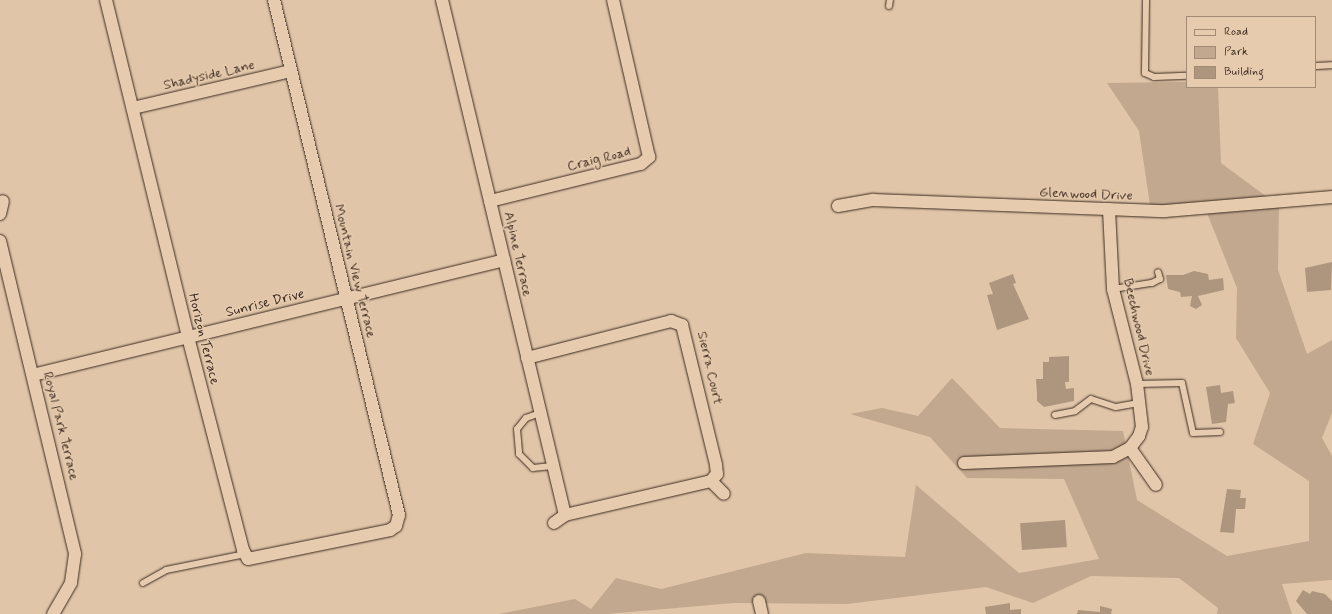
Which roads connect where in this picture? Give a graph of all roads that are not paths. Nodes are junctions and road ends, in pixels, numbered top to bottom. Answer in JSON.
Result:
{"nodes":[{"id":1,"x":106,"y":0,"type":"edge"},
{"id":2,"x":274,"y":0,"type":"edge"},
{"id":3,"x":442,"y":0,"type":"edge"},
{"id":4,"x":613,"y":0,"type":"edge"},
{"id":5,"x":1146,"y":0,"type":"edge"},
{"id":6,"x":1332,"y":65,"type":"edge"},
{"id":7,"x":1316,"y":66,"type":"edge"},
{"id":8,"x":291,"y":71,"type":"junction"},
{"id":9,"x":1186,"y":76,"type":"edge"},
{"id":10,"x":133,"y":108,"type":"junction"},
{"id":11,"x":1332,"y":197,"type":"edge"},
{"id":12,"x":3,"y":201,"type":"dead end"},
{"id":13,"x":490,"y":201,"type":"junction"},
{"id":14,"x":838,"y":206,"type":"dead end"},
{"id":15,"x":1109,"y":209,"type":"junction"},
{"id":16,"x":0,"y":214,"type":"edge"},
{"id":17,"x":0,"y":241,"type":"edge"},
{"id":18,"x":504,"y":260,"type":"junction"},
{"id":19,"x":1158,"y":272,"type":"dead end"},
{"id":20,"x":1113,"y":289,"type":"junction"},
{"id":21,"x":346,"y":299,"type":"junction"},
{"id":22,"x":188,"y":338,"type":"junction"},
{"id":23,"x":527,"y":358,"type":"junction"},
{"id":24,"x":33,"y":375,"type":"junction"},
{"id":25,"x":1137,"y":384,"type":"junction"},
{"id":26,"x":1139,"y":403,"type":"junction"},
{"id":27,"x":540,"y":413,"type":"junction"},
{"id":28,"x":1055,"y":415,"type":"dead end"},
{"id":29,"x":1220,"y":432,"type":"dead end"},
{"id":30,"x":1130,"y":448,"type":"junction"},
{"id":31,"x":964,"y":463,"type":"dead end"},
{"id":32,"x":552,"y":466,"type":"junction"},
{"id":33,"x":711,"y":481,"type":"junction"},
{"id":34,"x":1156,"y":485,"type":"dead end"},
{"id":35,"x":724,"y":494,"type":"dead end"},
{"id":36,"x":565,"y":515,"type":"junction"},
{"id":37,"x":554,"y":523,"type":"dead end"},
{"id":38,"x":245,"y":554,"type":"junction"},
{"id":39,"x":143,"y":583,"type":"dead end"},
{"id":40,"x":759,"y":601,"type":"dead end"},
{"id":41,"x":53,"y":614,"type":"edge"},
{"id":42,"x":762,"y":614,"type":"edge"}],
"edges":[{"from":1,"to":10,"type":"street","name":"Horizon Terrace"},
{"from":2,"to":8,"type":"street","name":"Mountain View Terrace"},
{"from":3,"to":13,"type":"street","name":"Alpine Terrace"},
{"from":4,"to":13,"type":"street","name":"Craig Road"},
{"from":5,"to":9,"type":"lane"},
{"from":6,"to":7,"type":"lane"},
{"from":8,"to":10,"type":"street","name":"Shadyside Lane"},
{"from":8,"to":21,"type":"street","name":"Mountain View Terrace"},
{"from":10,"to":22,"type":"street","name":"Horizon Terrace"},
{"from":11,"to":15,"type":"street","name":"Glenwood Drive"},
{"from":12,"to":16,"type":"street"},
{"from":13,"to":18,"type":"street","name":"Alpine Terrace"},
{"from":14,"to":15,"type":"street","name":"Glenwood Drive"},
{"from":15,"to":20,"type":"street","name":"Beechwood Drive"},
{"from":17,"to":24,"type":"street","name":"Royal Park Terrace"},
{"from":18,"to":21,"type":"street","name":"Sunrise Drive"},
{"from":18,"to":23,"type":"street","name":"Alpine Terrace"},
{"from":19,"to":20,"type":"lane"},
{"from":20,"to":25,"type":"street","name":"Beechwood Drive"},
{"from":21,"to":22,"type":"street","name":"Sunrise Drive"},
{"from":21,"to":38,"type":"street","name":"Mountain View Terrace"},
{"from":22,"to":24,"type":"street","name":"Sunrise Drive"},
{"from":22,"to":38,"type":"street","name":"Horizon Terrace"},
{"from":23,"to":27,"type":"street","name":"Alpine Terrace"},
{"from":23,"to":33,"type":"street","name":"Sierra Court"},
{"from":24,"to":41,"type":"street","name":"Royal Park Terrace"},
{"from":25,"to":26,"type":"street","name":"Beechwood Drive"},
{"from":25,"to":29,"type":"lane"},
{"from":26,"to":28,"type":"lane"},
{"from":26,"to":30,"type":"street","name":"Beechwood Drive"},
{"from":27,"to":32,"type":"street","name":"Alpine Terrace"},
{"from":27,"to":32,"type":"lane"},
{"from":30,"to":31,"type":"street"},
{"from":30,"to":34,"type":"street"},
{"from":32,"to":36,"type":"street","name":"Alpine Terrace"},
{"from":33,"to":35,"type":"street"},
{"from":33,"to":36,"type":"street"},
{"from":36,"to":37,"type":"street"},
{"from":38,"to":39,"type":"lane"},
{"from":40,"to":42,"type":"street"}]}
